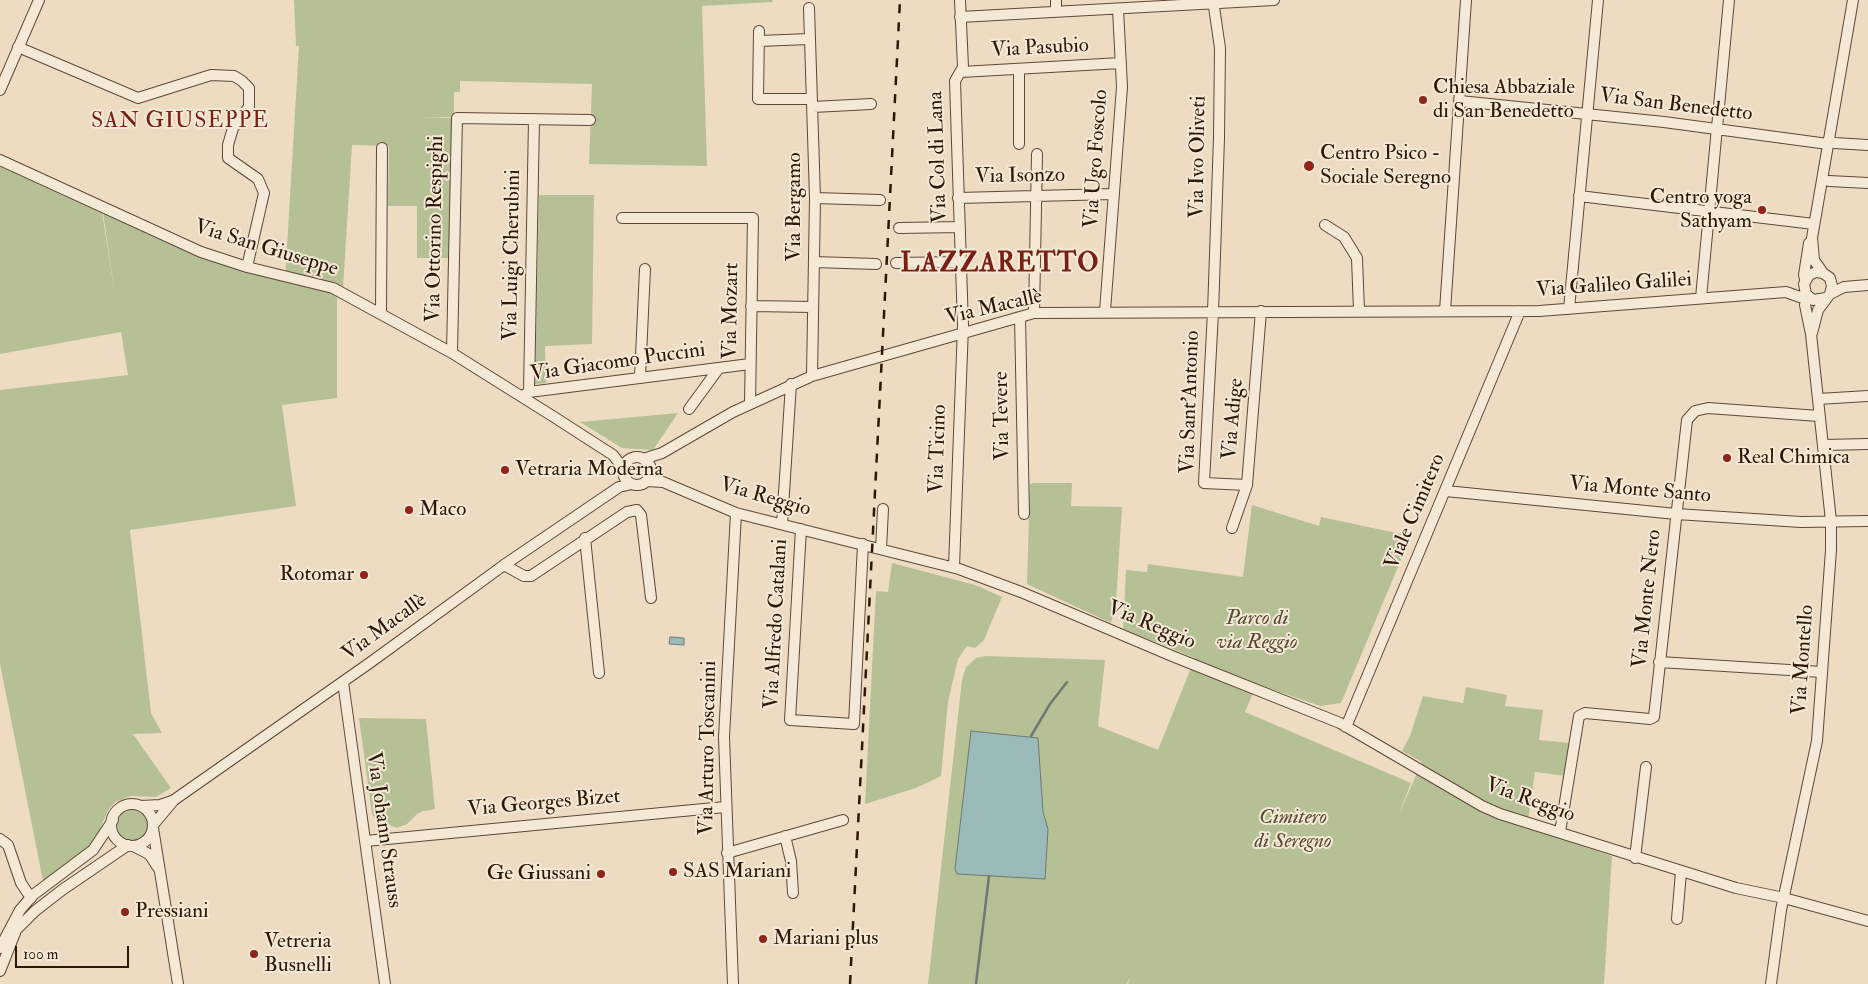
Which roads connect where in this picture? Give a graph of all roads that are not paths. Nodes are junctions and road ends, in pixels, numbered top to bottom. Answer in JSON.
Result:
{"nodes":[{"id":1,"x":39,"y":0,"type":"edge"},
{"id":2,"x":960,"y":0,"type":"edge"},
{"id":3,"x":1056,"y":0,"type":"edge"},
{"id":4,"x":1274,"y":0,"type":"edge"},
{"id":5,"x":1466,"y":0,"type":"edge"},
{"id":6,"x":1598,"y":0,"type":"edge"},
{"id":7,"x":1729,"y":0,"type":"edge"},
{"id":8,"x":1853,"y":0,"type":"edge"},
{"id":9,"x":1212,"y":2,"type":"edge"},
{"id":10,"x":1142,"y":4,"type":"edge"},
{"id":11,"x":809,"y":8,"type":"dead end"},
{"id":12,"x":1118,"y":9,"type":"junction"},
{"id":13,"x":1056,"y":12,"type":"junction"},
{"id":14,"x":960,"y":17,"type":"junction"},
{"id":15,"x":809,"y":39,"type":"junction"},
{"id":16,"x":18,"y":48,"type":"junction"},
{"id":17,"x":1120,"y":62,"type":"junction"},
{"id":18,"x":1019,"y":69,"type":"junction"},
{"id":19,"x":961,"y":72,"type":"junction"},
{"id":20,"x":0,"y":90,"type":"edge"},
{"id":21,"x":1460,"y":101,"type":"junction"},
{"id":22,"x":812,"y":103,"type":"junction"},
{"id":23,"x":872,"y":104,"type":"dead end"},
{"id":24,"x":1587,"y":114,"type":"junction"},
{"id":25,"x":534,"y":119,"type":"junction"},
{"id":26,"x":590,"y":120,"type":"dead end"},
{"id":27,"x":1716,"y":128,"type":"junction"},
{"id":28,"x":1831,"y":143,"type":"junction"},
{"id":29,"x":1019,"y":144,"type":"dead end"},
{"id":30,"x":1868,"y":145,"type":"edge"},
{"id":31,"x":382,"y":148,"type":"dead end"},
{"id":32,"x":1037,"y":154,"type":"dead end"},
{"id":33,"x":0,"y":160,"type":"edge"},
{"id":34,"x":1829,"y":180,"type":"dead end"},
{"id":35,"x":1868,"y":183,"type":"edge"},
{"id":36,"x":1112,"y":194,"type":"junction"},
{"id":37,"x":1036,"y":196,"type":"junction"},
{"id":38,"x":1579,"y":196,"type":"junction"},
{"id":39,"x":816,"y":198,"type":"junction"},
{"id":40,"x":958,"y":198,"type":"junction"},
{"id":41,"x":880,"y":200,"type":"dead end"},
{"id":42,"x":1708,"y":211,"type":"junction"},
{"id":43,"x":622,"y":218,"type":"dead end"},
{"id":44,"x":1814,"y":224,"type":"junction"},
{"id":45,"x":1325,"y":225,"type":"dead end"},
{"id":46,"x":960,"y":227,"type":"junction"},
{"id":47,"x":899,"y":228,"type":"dead end"},
{"id":48,"x":1812,"y":238,"type":"junction"},
{"id":49,"x":814,"y":262,"type":"junction"},
{"id":50,"x":961,"y":262,"type":"junction"},
{"id":51,"x":896,"y":263,"type":"dead end"},
{"id":52,"x":876,"y":264,"type":"dead end"},
{"id":53,"x":247,"y":267,"type":"junction"},
{"id":54,"x":645,"y":268,"type":"dead end"},
{"id":55,"x":1826,"y":275,"type":"junction"},
{"id":56,"x":1805,"y":281,"type":"junction"},
{"id":57,"x":1868,"y":285,"type":"edge"},
{"id":58,"x":1844,"y":287,"type":"junction"},
{"id":59,"x":1786,"y":292,"type":"junction"},
{"id":60,"x":1828,"y":296,"type":"junction"},
{"id":61,"x":1701,"y":298,"type":"junction"},
{"id":62,"x":1804,"y":298,"type":"junction"},
{"id":63,"x":751,"y":306,"type":"junction"},
{"id":64,"x":813,"y":307,"type":"junction"},
{"id":65,"x":1569,"y":309,"type":"junction"},
{"id":66,"x":1105,"y":311,"type":"junction"},
{"id":67,"x":1261,"y":311,"type":"junction"},
{"id":68,"x":1359,"y":311,"type":"junction"},
{"id":69,"x":1445,"y":311,"type":"junction"},
{"id":70,"x":1520,"y":311,"type":"junction"},
{"id":71,"x":1213,"y":312,"type":"junction"},
{"id":72,"x":1034,"y":313,"type":"junction"},
{"id":73,"x":380,"y":314,"type":"junction"},
{"id":74,"x":1020,"y":317,"type":"junction"},
{"id":75,"x":963,"y":333,"type":"junction"},
{"id":76,"x":1811,"y":334,"type":"junction"},
{"id":77,"x":452,"y":353,"type":"junction"},
{"id":78,"x":750,"y":364,"type":"junction"},
{"id":79,"x":719,"y":368,"type":"junction"},
{"id":80,"x":812,"y":376,"type":"junction"},
{"id":81,"x":640,"y":378,"type":"junction"},
{"id":82,"x":792,"y":384,"type":"junction"},
{"id":83,"x":525,"y":394,"type":"junction"},
{"id":84,"x":1868,"y":396,"type":"edge"},
{"id":85,"x":1818,"y":400,"type":"junction"},
{"id":86,"x":750,"y":404,"type":"junction"},
{"id":87,"x":689,"y":409,"type":"dead end"},
{"id":88,"x":1819,"y":416,"type":"junction"},
{"id":89,"x":1868,"y":444,"type":"edge"},
{"id":90,"x":1823,"y":445,"type":"junction"},
{"id":91,"x":662,"y":453,"type":"junction"},
{"id":92,"x":613,"y":455,"type":"junction"},
{"id":93,"x":631,"y":459,"type":"junction"},
{"id":94,"x":644,"y":459,"type":"junction"},
{"id":95,"x":651,"y":470,"type":"junction"},
{"id":96,"x":624,"y":471,"type":"junction"},
{"id":97,"x":646,"y":481,"type":"junction"},
{"id":98,"x":663,"y":482,"type":"junction"},
{"id":99,"x":632,"y":484,"type":"junction"},
{"id":100,"x":1247,"y":485,"type":"junction"},
{"id":101,"x":618,"y":487,"type":"junction"},
{"id":102,"x":1446,"y":491,"type":"junction"},
{"id":103,"x":883,"y":509,"type":"dead end"},
{"id":104,"x":736,"y":513,"type":"junction"},
{"id":105,"x":1024,"y":514,"type":"dead end"},
{"id":106,"x":1676,"y":514,"type":"junction"},
{"id":107,"x":1868,"y":520,"type":"edge"},
{"id":108,"x":1831,"y":521,"type":"junction"},
{"id":109,"x":782,"y":524,"type":"junction"},
{"id":110,"x":1232,"y":528,"type":"dead end"},
{"id":111,"x":800,"y":529,"type":"junction"},
{"id":112,"x":585,"y":538,"type":"junction"},
{"id":113,"x":863,"y":544,"type":"junction"},
{"id":114,"x":881,"y":549,"type":"junction"},
{"id":115,"x":504,"y":565,"type":"junction"},
{"id":116,"x":954,"y":567,"type":"junction"},
{"id":117,"x":651,"y":598,"type":"dead end"},
{"id":118,"x":1659,"y":662,"type":"junction"},
{"id":119,"x":1822,"y":672,"type":"junction"},
{"id":120,"x":599,"y":673,"type":"dead end"},
{"id":121,"x":343,"y":682,"type":"junction"},
{"id":122,"x":1346,"y":727,"type":"junction"},
{"id":123,"x":1646,"y":768,"type":"dead end"},
{"id":124,"x":174,"y":800,"type":"junction"},
{"id":125,"x":141,"y":806,"type":"junction"},
{"id":126,"x":725,"y":807,"type":"junction"},
{"id":127,"x":113,"y":820,"type":"junction"},
{"id":128,"x":842,"y":820,"type":"dead end"},
{"id":129,"x":153,"y":827,"type":"junction"},
{"id":130,"x":1560,"y":832,"type":"junction"},
{"id":131,"x":786,"y":836,"type":"junction"},
{"id":132,"x":0,"y":839,"type":"edge"},
{"id":133,"x":366,"y":841,"type":"junction"},
{"id":134,"x":130,"y":846,"type":"junction"},
{"id":135,"x":727,"y":853,"type":"junction"},
{"id":136,"x":108,"y":857,"type":"junction"},
{"id":137,"x":1635,"y":858,"type":"junction"},
{"id":138,"x":162,"y":872,"type":"junction"},
{"id":139,"x":1681,"y":872,"type":"junction"},
{"id":140,"x":21,"y":883,"type":"junction"},
{"id":141,"x":44,"y":887,"type":"junction"},
{"id":142,"x":793,"y":892,"type":"dead end"},
{"id":143,"x":31,"y":898,"type":"junction"},
{"id":144,"x":1784,"y":898,"type":"junction"},
{"id":145,"x":1677,"y":919,"type":"dead end"},
{"id":146,"x":1868,"y":921,"type":"edge"},
{"id":147,"x":14,"y":928,"type":"junction"},
{"id":148,"x":1,"y":942,"type":"edge"},
{"id":149,"x":0,"y":971,"type":"edge"},
{"id":150,"x":178,"y":984,"type":"edge"},
{"id":151,"x":386,"y":984,"type":"edge"},
{"id":152,"x":733,"y":984,"type":"edge"},
{"id":153,"x":1771,"y":984,"type":"edge"}],
"edges":[{"from":1,"to":16,"type":"street"},
{"from":2,"to":14,"type":"street","name":"Via Col di Lana"},
{"from":3,"to":13,"type":"street"},
{"from":4,"to":9,"type":"street"},
{"from":5,"to":21,"type":"street"},
{"from":6,"to":24,"type":"street"},
{"from":7,"to":27,"type":"street"},
{"from":8,"to":28,"type":"street"},
{"from":9,"to":10,"type":"street"},
{"from":9,"to":71,"type":"street","name":"Via Ivo Oliveti"},
{"from":10,"to":12,"type":"street"},
{"from":11,"to":15,"type":"street","name":"Via Bergamo"},
{"from":12,"to":13,"type":"street"},
{"from":12,"to":17,"type":"street","name":"Via Ugo Foscolo"},
{"from":13,"to":14,"type":"street"},
{"from":14,"to":19,"type":"street","name":"Via Col di Lana"},
{"from":15,"to":22,"type":"street","name":"Via Bergamo"},
{"from":15,"to":22,"type":"street"},
{"from":16,"to":20,"type":"street"},
{"from":16,"to":53,"type":"street"},
{"from":17,"to":18,"type":"street","name":"Via Pasubio"},
{"from":17,"to":36,"type":"street","name":"Via Ugo Foscolo"},
{"from":18,"to":19,"type":"street","name":"Via Pasubio"},
{"from":18,"to":29,"type":"street"},
{"from":19,"to":40,"type":"street","name":"Via Col di Lana"},
{"from":21,"to":24,"type":"street","name":"Via San Benedetto"},
{"from":21,"to":69,"type":"street"},
{"from":22,"to":23,"type":"street"},
{"from":22,"to":39,"type":"street","name":"Via Bergamo"},
{"from":24,"to":27,"type":"street","name":"Via San Benedetto"},
{"from":24,"to":38,"type":"street"},
{"from":25,"to":26,"type":"street","name":"Via Ottorino Respighi"},
{"from":25,"to":77,"type":"street","name":"Via Ottorino Respighi"},
{"from":25,"to":83,"type":"street","name":"Via Luigi Cherubini"},
{"from":27,"to":28,"type":"street","name":"Via San Benedetto"},
{"from":27,"to":42,"type":"street"},
{"from":28,"to":30,"type":"street","name":"Via San Benedetto"},
{"from":28,"to":44,"type":"street"},
{"from":31,"to":73,"type":"street"},
{"from":32,"to":37,"type":"street"},
{"from":33,"to":53,"type":"street","name":"Via San Giuseppe"},
{"from":34,"to":35,"type":"street"},
{"from":36,"to":37,"type":"street","name":"Via Isonzo"},
{"from":36,"to":66,"type":"street","name":"Via Ugo Foscolo"},
{"from":37,"to":40,"type":"street","name":"Via Isonzo"},
{"from":37,"to":72,"type":"street"},
{"from":38,"to":42,"type":"street"},
{"from":38,"to":65,"type":"street"},
{"from":39,"to":41,"type":"street"},
{"from":39,"to":49,"type":"street","name":"Via Bergamo"},
{"from":40,"to":46,"type":"street","name":"Via Col di Lana"},
{"from":42,"to":44,"type":"street"},
{"from":42,"to":61,"type":"street"},
{"from":43,"to":63,"type":"street","name":"Via Mozart"},
{"from":44,"to":48,"type":"street"},
{"from":45,"to":68,"type":"street"},
{"from":46,"to":47,"type":"street"},
{"from":46,"to":50,"type":"street","name":"Via Col di Lana"},
{"from":48,"to":55,"type":"street"},
{"from":48,"to":56,"type":"street"},
{"from":49,"to":52,"type":"street"},
{"from":49,"to":64,"type":"street","name":"Via Bergamo"},
{"from":50,"to":51,"type":"street"},
{"from":50,"to":75,"type":"street","name":"Via Col di Lana"},
{"from":53,"to":73,"type":"street","name":"Via San Giuseppe"},
{"from":54,"to":81,"type":"street"},
{"from":55,"to":56,"type":"street"},
{"from":55,"to":58,"type":"street"},
{"from":55,"to":60,"type":"street"},
{"from":56,"to":59,"type":"street","name":"Via Galileo Galilei"},
{"from":56,"to":62,"type":"street"},
{"from":57,"to":58,"type":"street"},
{"from":58,"to":60,"type":"street"},
{"from":59,"to":61,"type":"street","name":"Via Galileo Galilei"},
{"from":59,"to":62,"type":"street","name":"Via Galileo Galilei"},
{"from":60,"to":62,"type":"street"},
{"from":60,"to":76,"type":"street","name":"Via Montello"},
{"from":61,"to":65,"type":"street","name":"Via Galileo Galilei"},
{"from":62,"to":76,"type":"street","name":"Via Montello"},
{"from":63,"to":64,"type":"street"},
{"from":63,"to":78,"type":"street","name":"Via Mozart"},
{"from":64,"to":80,"type":"street","name":"Via Bergamo"},
{"from":65,"to":70,"type":"street","name":"Via Galileo Galilei"},
{"from":66,"to":71,"type":"street","name":"Via Macallè"},
{"from":66,"to":72,"type":"street","name":"Via Macallè"},
{"from":67,"to":68,"type":"street","name":"Via Macallè"},
{"from":67,"to":71,"type":"street","name":"Via Macallè"},
{"from":67,"to":100,"type":"street","name":"Via Adige"},
{"from":68,"to":69,"type":"street","name":"Via Macallè"},
{"from":69,"to":70,"type":"street","name":"Via Galileo Galilei"},
{"from":70,"to":102,"type":"street","name":"Viale Cimitero"},
{"from":71,"to":100,"type":"street","name":"Via Sant'Antonio"},
{"from":72,"to":74,"type":"street","name":"Via Macallè"},
{"from":73,"to":77,"type":"street","name":"Via San Giuseppe"},
{"from":74,"to":75,"type":"street","name":"Via Macallè"},
{"from":74,"to":105,"type":"street","name":"Via Tevere"},
{"from":75,"to":80,"type":"street","name":"Via Macallè"},
{"from":75,"to":116,"type":"street","name":"Via Ticino"},
{"from":76,"to":85,"type":"street","name":"Via Montello"},
{"from":77,"to":83,"type":"street","name":"Via San Giuseppe"},
{"from":78,"to":79,"type":"street","name":"Via Giacomo Puccini"},
{"from":78,"to":86,"type":"street","name":"Via Mozart"},
{"from":79,"to":81,"type":"street","name":"Via Giacomo Puccini"},
{"from":79,"to":87,"type":"street","name":"Via Giacomo Puccini"},
{"from":80,"to":82,"type":"street","name":"Via Macallè"},
{"from":81,"to":83,"type":"street","name":"Via Giacomo Puccini"},
{"from":82,"to":86,"type":"street","name":"Via Macallè"},
{"from":82,"to":109,"type":"street"},
{"from":83,"to":92,"type":"street","name":"Via San Giuseppe"},
{"from":84,"to":85,"type":"street"},
{"from":85,"to":88,"type":"street","name":"Via Montello"},
{"from":86,"to":91,"type":"street","name":"Via Macallè"},
{"from":88,"to":90,"type":"street","name":"Via Montello"},
{"from":88,"to":106,"type":"street","name":"Via Monte Nero"},
{"from":89,"to":90,"type":"street"},
{"from":90,"to":108,"type":"street","name":"Via Montello"},
{"from":91,"to":94,"type":"street","name":"Via Macallè"},
{"from":91,"to":95,"type":"street","name":"Via Macallè"},
{"from":92,"to":93,"type":"street","name":"Via San Giuseppe"},
{"from":92,"to":96,"type":"street","name":"Via San Giuseppe"},
{"from":93,"to":94,"type":"street"},
{"from":93,"to":96,"type":"street"},
{"from":94,"to":95,"type":"street"},
{"from":95,"to":97,"type":"street"},
{"from":95,"to":98,"type":"street","name":"Via Reggio"},
{"from":96,"to":99,"type":"street"},
{"from":96,"to":101,"type":"street"},
{"from":97,"to":98,"type":"street","name":"Via Reggio"},
{"from":97,"to":99,"type":"street"},
{"from":98,"to":104,"type":"street","name":"Via Reggio"},
{"from":99,"to":101,"type":"street","name":"Via Macallè"},
{"from":100,"to":110,"type":"street","name":"Via Adige"},
{"from":101,"to":115,"type":"street","name":"Via Macallè"},
{"from":102,"to":106,"type":"street","name":"Via Monte Santo"},
{"from":102,"to":122,"type":"street","name":"Viale Cimitero"},
{"from":103,"to":114,"type":"street"},
{"from":104,"to":109,"type":"street","name":"Via Reggio"},
{"from":104,"to":126,"type":"street","name":"Via Arturo Toscanini"},
{"from":106,"to":108,"type":"street","name":"Via Monte Santo"},
{"from":106,"to":118,"type":"street","name":"Via Monte Nero"},
{"from":107,"to":108,"type":"street","name":"Via Monte Santo"},
{"from":108,"to":119,"type":"street","name":"Via Montello"},
{"from":109,"to":111,"type":"street","name":"Via Reggio"},
{"from":111,"to":113,"type":"street","name":"Via Reggio"},
{"from":111,"to":113,"type":"street","name":"Via Alfredo Catalani"},
{"from":112,"to":115,"type":"street"},
{"from":112,"to":117,"type":"street"},
{"from":112,"to":120,"type":"street"},
{"from":113,"to":114,"type":"street","name":"Via Reggio"},
{"from":114,"to":116,"type":"street","name":"Via Reggio"},
{"from":115,"to":121,"type":"street","name":"Via Macallè"},
{"from":116,"to":122,"type":"street","name":"Via Reggio"},
{"from":118,"to":119,"type":"street"},
{"from":118,"to":130,"type":"street","name":"Via Monte Nero"},
{"from":119,"to":144,"type":"street","name":"Via Montello"},
{"from":121,"to":124,"type":"street","name":"Via Macallè"},
{"from":121,"to":133,"type":"street","name":"Via Johann Strauss"},
{"from":122,"to":130,"type":"street","name":"Via Reggio"},
{"from":123,"to":137,"type":"street"},
{"from":124,"to":125,"type":"street","name":"Via Macallè"},
{"from":124,"to":129,"type":"street","name":"Via Macallè"},
{"from":125,"to":127,"type":"street"},
{"from":125,"to":129,"type":"street"},
{"from":126,"to":133,"type":"street","name":"Via Georges Bizet"},
{"from":126,"to":135,"type":"street","name":"Via Arturo Toscanini"},
{"from":127,"to":134,"type":"street"},
{"from":127,"to":141,"type":"street"},
{"from":128,"to":131,"type":"street"},
{"from":129,"to":134,"type":"street"},
{"from":129,"to":138,"type":"street"},
{"from":130,"to":137,"type":"street","name":"Via Reggio"},
{"from":131,"to":135,"type":"street"},
{"from":131,"to":142,"type":"street"},
{"from":132,"to":140,"type":"street"},
{"from":133,"to":151,"type":"street","name":"Via Johann Strauss"},
{"from":134,"to":136,"type":"street"},
{"from":134,"to":138,"type":"street"},
{"from":135,"to":152,"type":"street","name":"Via Arturo Toscanini"},
{"from":136,"to":143,"type":"street"},
{"from":136,"to":147,"type":"street"},
{"from":137,"to":139,"type":"street","name":"Via Reggio"},
{"from":138,"to":150,"type":"street"},
{"from":139,"to":144,"type":"street","name":"Via Reggio"},
{"from":139,"to":145,"type":"street"},
{"from":140,"to":141,"type":"street"},
{"from":140,"to":143,"type":"street"},
{"from":141,"to":143,"type":"street"},
{"from":143,"to":147,"type":"street"},
{"from":144,"to":146,"type":"street","name":"Via Reggio"},
{"from":144,"to":153,"type":"street","name":"Via Montello"},
{"from":147,"to":148,"type":"street"},
{"from":147,"to":149,"type":"street"}]}
